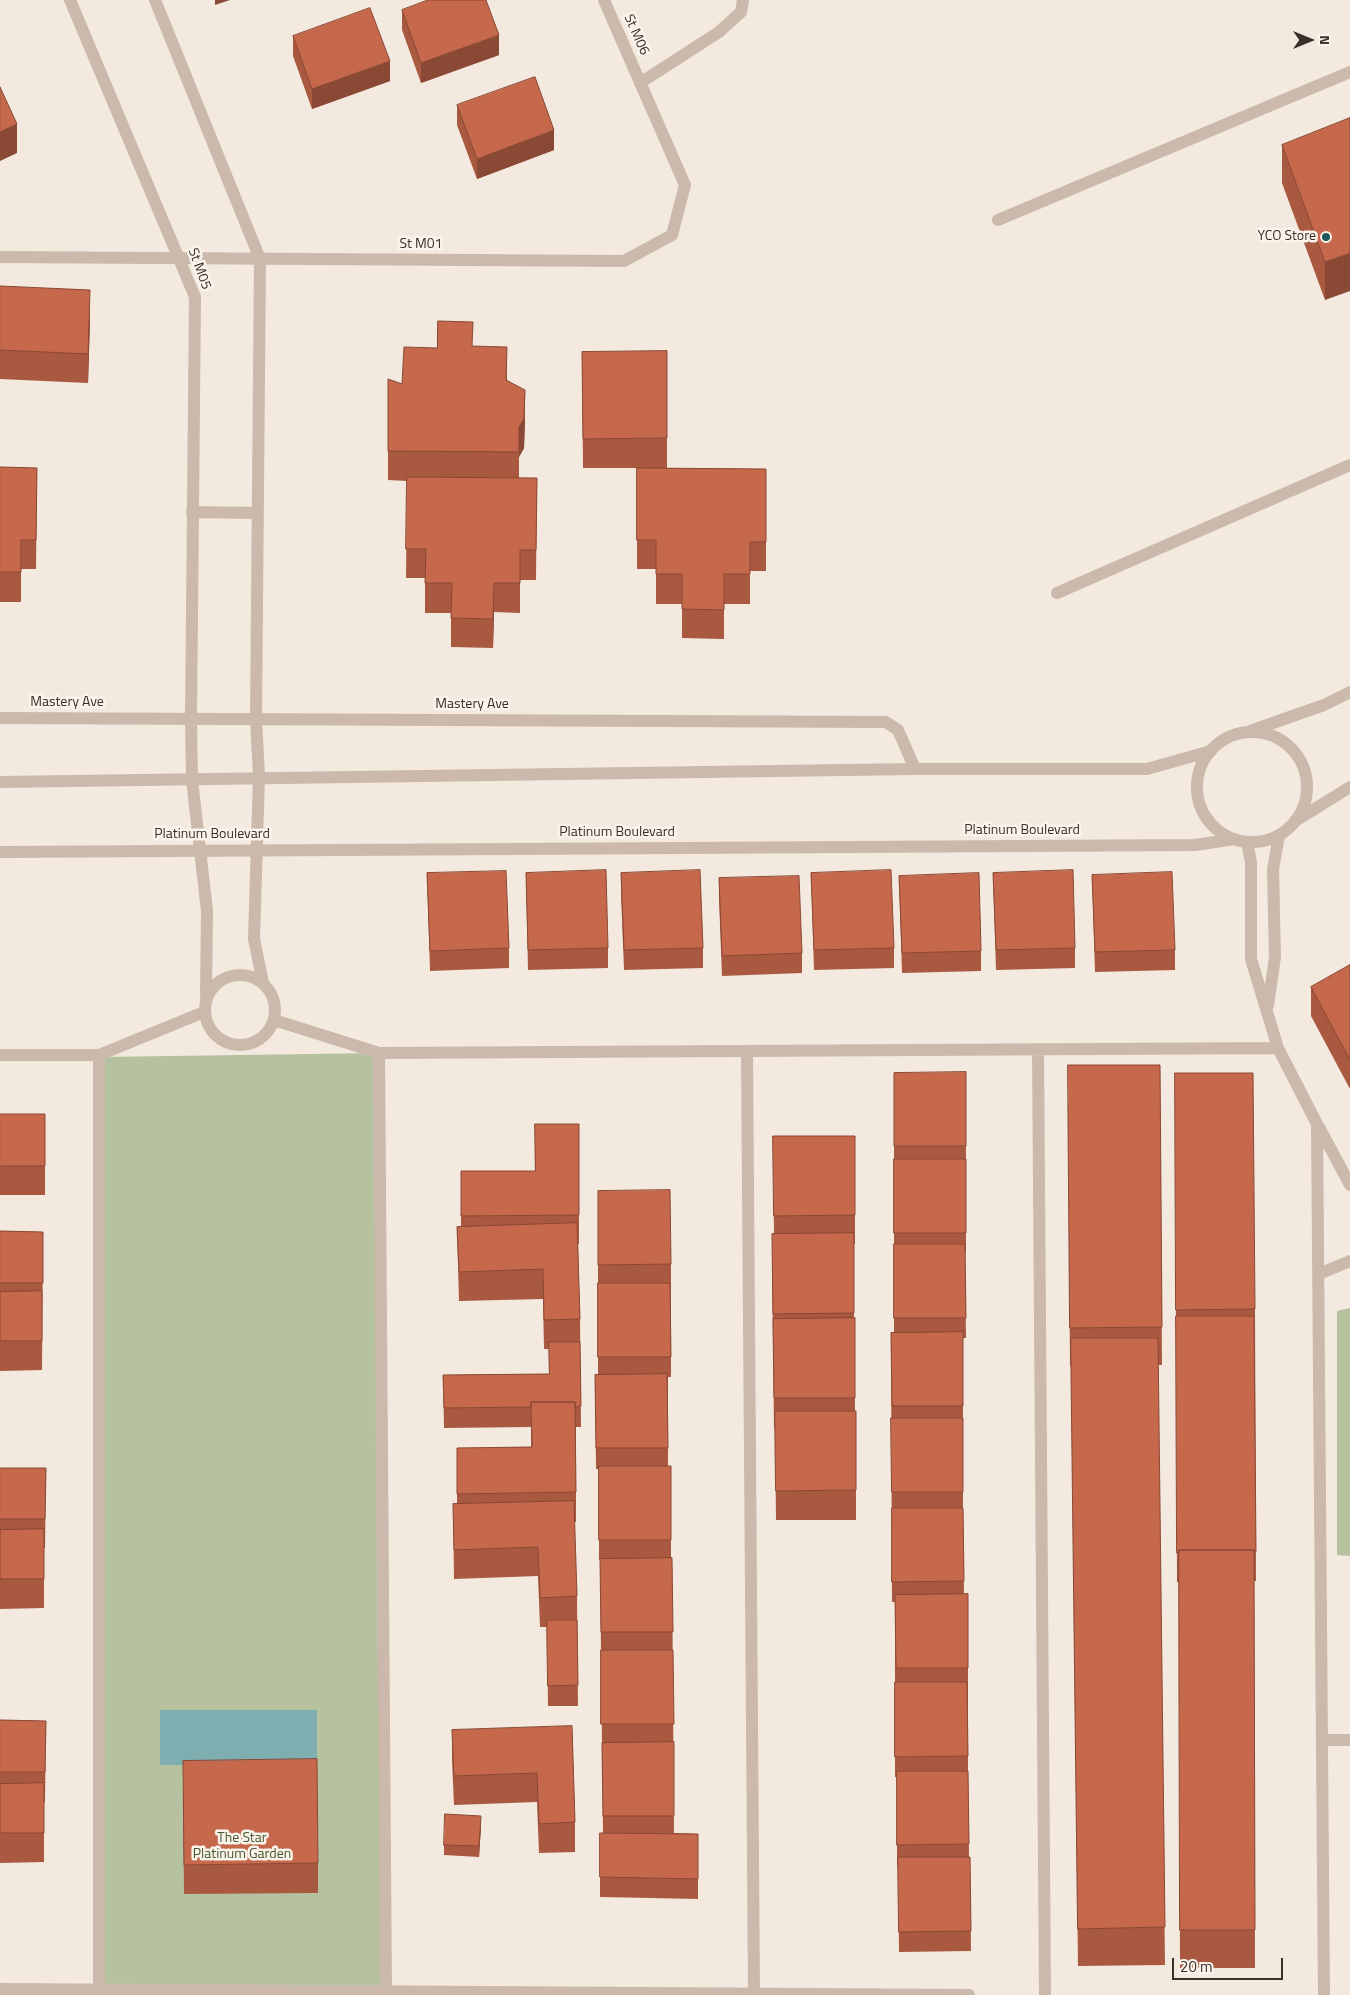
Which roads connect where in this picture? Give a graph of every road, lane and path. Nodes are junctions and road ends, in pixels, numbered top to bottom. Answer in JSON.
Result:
{"nodes":[{"id":1,"x":70,"y":0,"type":"edge"},
{"id":2,"x":155,"y":0,"type":"edge"},
{"id":3,"x":604,"y":0,"type":"edge"},
{"id":4,"x":743,"y":0,"type":"edge"},
{"id":5,"x":1350,"y":72,"type":"edge"},
{"id":6,"x":640,"y":83,"type":"junction"},
{"id":7,"x":998,"y":220,"type":"dead end"},
{"id":8,"x":0,"y":257,"type":"edge"},
{"id":9,"x":180,"y":258,"type":"junction"},
{"id":10,"x":260,"y":259,"type":"junction"},
{"id":11,"x":1350,"y":465,"type":"edge"},
{"id":12,"x":192,"y":512,"type":"junction"},
{"id":13,"x":258,"y":513,"type":"junction"},
{"id":14,"x":1057,"y":593,"type":"dead end"},
{"id":15,"x":1350,"y":692,"type":"edge"},
{"id":16,"x":0,"y":718,"type":"edge"},
{"id":17,"x":191,"y":719,"type":"junction"},
{"id":18,"x":256,"y":719,"type":"junction"},
{"id":19,"x":1245,"y":733,"type":"junction"},
{"id":20,"x":1211,"y":751,"type":"junction"},
{"id":21,"x":915,"y":769,"type":"junction"},
{"id":22,"x":259,"y":777,"type":"junction"},
{"id":23,"x":192,"y":780,"type":"junction"},
{"id":24,"x":0,"y":782,"type":"edge"},
{"id":25,"x":1350,"y":787,"type":"edge"},
{"id":26,"x":1295,"y":822,"type":"junction"},
{"id":27,"x":1279,"y":836,"type":"junction"},
{"id":28,"x":1241,"y":841,"type":"junction"},
{"id":29,"x":201,"y":850,"type":"junction"},
{"id":30,"x":256,"y":850,"type":"junction"},
{"id":31,"x":0,"y":852,"type":"edge"},
{"id":32,"x":264,"y":983,"type":"junction"},
{"id":33,"x":206,"y":997,"type":"junction"},
{"id":34,"x":1267,"y":1011,"type":"junction"},
{"id":35,"x":204,"y":1012,"type":"junction"},
{"id":36,"x":274,"y":1020,"type":"junction"},
{"id":37,"x":1278,"y":1048,"type":"junction"},
{"id":38,"x":1038,"y":1049,"type":"junction"},
{"id":39,"x":746,"y":1051,"type":"junction"},
{"id":40,"x":379,"y":1053,"type":"junction"},
{"id":41,"x":0,"y":1055,"type":"edge"},
{"id":42,"x":98,"y":1055,"type":"junction"},
{"id":43,"x":1317,"y":1124,"type":"junction"},
{"id":44,"x":1350,"y":1185,"type":"edge"},
{"id":45,"x":1350,"y":1261,"type":"edge"},
{"id":46,"x":1319,"y":1274,"type":"junction"},
{"id":47,"x":1322,"y":1740,"type":"junction"},
{"id":48,"x":1350,"y":1740,"type":"edge"},
{"id":49,"x":0,"y":1990,"type":"edge"},
{"id":50,"x":99,"y":1990,"type":"junction"},
{"id":51,"x":386,"y":1992,"type":"junction"},
{"id":52,"x":754,"y":1994,"type":"junction"},
{"id":53,"x":969,"y":1995,"type":"edge"},
{"id":54,"x":1045,"y":1995,"type":"edge"},
{"id":55,"x":1324,"y":1995,"type":"edge"}],
"edges":[{"from":1,"to":9,"type":"street","name":"St M05"},
{"from":2,"to":10,"type":"street"},
{"from":3,"to":6,"type":"street","name":"St M06"},
{"from":4,"to":6,"type":"street"},
{"from":5,"to":7,"type":"street"},
{"from":6,"to":10,"type":"street","name":"St M01"},
{"from":8,"to":9,"type":"street","name":"St M01"},
{"from":9,"to":10,"type":"street","name":"St M01"},
{"from":9,"to":12,"type":"street","name":"St M05"},
{"from":10,"to":13,"type":"street"},
{"from":11,"to":14,"type":"street"},
{"from":12,"to":13,"type":"street"},
{"from":12,"to":17,"type":"street","name":"St M05"},
{"from":13,"to":18,"type":"street"},
{"from":15,"to":19,"type":"street"},
{"from":16,"to":17,"type":"street","name":"Mastery Ave"},
{"from":17,"to":18,"type":"street","name":"Mastery Ave"},
{"from":17,"to":23,"type":"street","name":"St M05"},
{"from":18,"to":21,"type":"street","name":"Mastery Ave"},
{"from":18,"to":22,"type":"street"},
{"from":19,"to":20,"type":"street"},
{"from":19,"to":26,"type":"street"},
{"from":20,"to":21,"type":"street"},
{"from":20,"to":28,"type":"street"},
{"from":21,"to":22,"type":"street"},
{"from":22,"to":23,"type":"street"},
{"from":22,"to":30,"type":"street"},
{"from":23,"to":24,"type":"street"},
{"from":23,"to":29,"type":"street","name":"St M05"},
{"from":25,"to":26,"type":"street"},
{"from":26,"to":27,"type":"street"},
{"from":27,"to":28,"type":"street"},
{"from":27,"to":34,"type":"street"},
{"from":28,"to":30,"type":"street","name":"Platinum Boulevard"},
{"from":28,"to":34,"type":"street"},
{"from":29,"to":30,"type":"street","name":"Platinum Boulevard"},
{"from":29,"to":31,"type":"street","name":"Platinum Boulevard"},
{"from":29,"to":33,"type":"street","name":"St M05"},
{"from":30,"to":32,"type":"street"},
{"from":32,"to":33,"type":"street"},
{"from":32,"to":36,"type":"street"},
{"from":33,"to":35,"type":"street"},
{"from":34,"to":37,"type":"street"},
{"from":35,"to":36,"type":"street"},
{"from":35,"to":42,"type":"street"},
{"from":36,"to":40,"type":"street"},
{"from":37,"to":38,"type":"street"},
{"from":37,"to":43,"type":"street"},
{"from":38,"to":39,"type":"street"},
{"from":38,"to":54,"type":"street"},
{"from":39,"to":40,"type":"street"},
{"from":39,"to":52,"type":"street"},
{"from":40,"to":51,"type":"street"},
{"from":41,"to":42,"type":"street"},
{"from":42,"to":50,"type":"street"},
{"from":43,"to":44,"type":"street"},
{"from":43,"to":46,"type":"street"},
{"from":45,"to":46,"type":"street"},
{"from":46,"to":47,"type":"street"},
{"from":47,"to":48,"type":"street"},
{"from":47,"to":55,"type":"street"},
{"from":49,"to":50,"type":"street"},
{"from":50,"to":51,"type":"street"},
{"from":51,"to":52,"type":"street"},
{"from":52,"to":53,"type":"street"}]}
